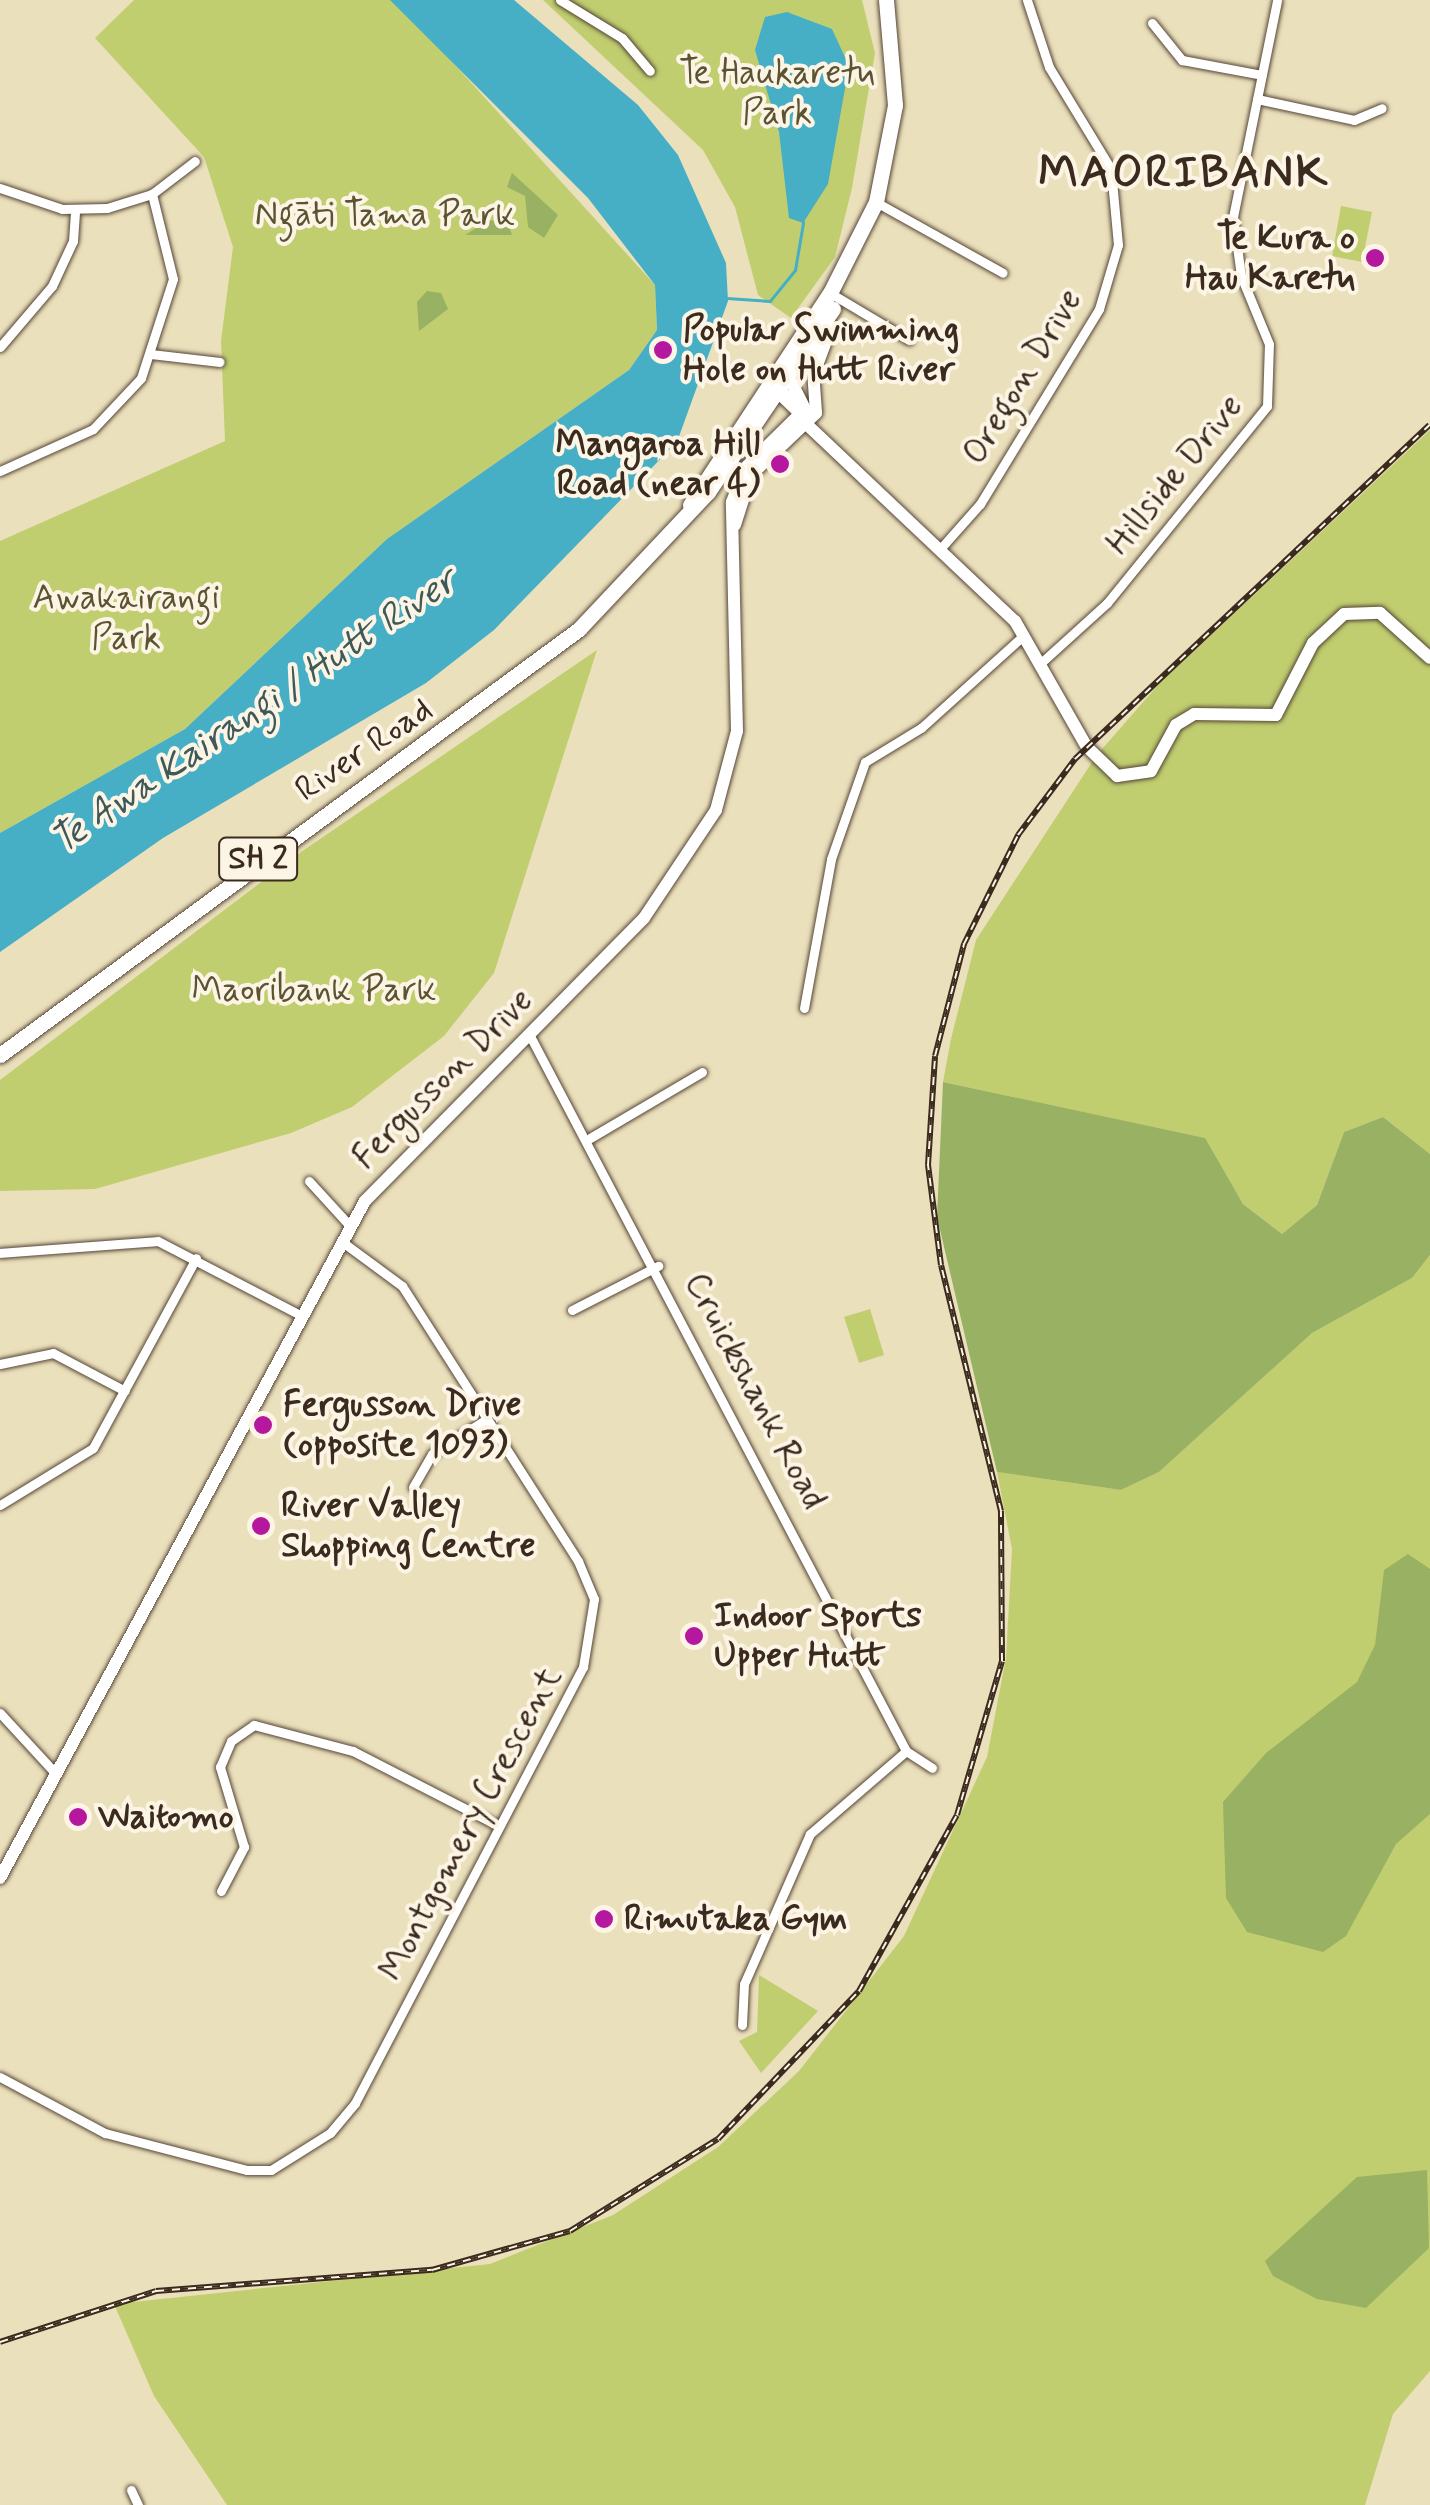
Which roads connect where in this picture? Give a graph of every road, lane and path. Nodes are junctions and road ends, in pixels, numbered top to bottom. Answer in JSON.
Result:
{"nodes":[{"id":1,"x":560,"y":0,"type":"edge"},
{"id":2,"x":886,"y":0,"type":"edge"},
{"id":3,"x":1027,"y":0,"type":"edge"},
{"id":4,"x":1278,"y":0,"type":"edge"},
{"id":5,"x":1152,"y":23,"type":"dead end"},
{"id":6,"x":650,"y":71,"type":"dead end"},
{"id":7,"x":1262,"y":76,"type":"junction"},
{"id":8,"x":1257,"y":99,"type":"junction"},
{"id":9,"x":1382,"y":108,"type":"dead end"},
{"id":10,"x":195,"y":162,"type":"dead end"},
{"id":11,"x":0,"y":188,"type":"edge"},
{"id":12,"x":152,"y":194,"type":"junction"},
{"id":13,"x":876,"y":202,"type":"junction"},
{"id":14,"x":75,"y":210,"type":"junction"},
{"id":15,"x":1003,"y":273,"type":"dead end"},
{"id":16,"x":832,"y":301,"type":"junction"},
{"id":17,"x":908,"y":340,"type":"dead end"},
{"id":18,"x":0,"y":347,"type":"edge"},
{"id":19,"x":151,"y":354,"type":"junction"},
{"id":20,"x":789,"y":360,"type":"junction"},
{"id":21,"x":220,"y":362,"type":"dead end"},
{"id":22,"x":813,"y":370,"type":"junction"},
{"id":23,"x":779,"y":391,"type":"junction"},
{"id":24,"x":803,"y":419,"type":"junction"},
{"id":25,"x":0,"y":471,"type":"edge"},
{"id":26,"x":690,"y":505,"type":"junction"},
{"id":27,"x":940,"y":549,"type":"junction"},
{"id":28,"x":1024,"y":634,"type":"junction"},
{"id":29,"x":1430,"y":658,"type":"edge"},
{"id":30,"x":1043,"y":661,"type":"junction"},
{"id":31,"x":804,"y":1008,"type":"dead end"},
{"id":32,"x":529,"y":1034,"type":"junction"},
{"id":33,"x":0,"y":1055,"type":"edge"},
{"id":34,"x":702,"y":1072,"type":"dead end"},
{"id":35,"x":590,"y":1138,"type":"junction"},
{"id":36,"x":309,"y":1181,"type":"dead end"},
{"id":37,"x":351,"y":1227,"type":"junction"},
{"id":38,"x":346,"y":1244,"type":"junction"},
{"id":39,"x":0,"y":1253,"type":"edge"},
{"id":40,"x":196,"y":1258,"type":"junction"},
{"id":41,"x":658,"y":1266,"type":"junction"},
{"id":42,"x":572,"y":1310,"type":"dead end"},
{"id":43,"x":302,"y":1316,"type":"junction"},
{"id":44,"x":0,"y":1364,"type":"edge"},
{"id":45,"x":124,"y":1391,"type":"junction"},
{"id":46,"x":485,"y":1420,"type":"junction"},
{"id":47,"x":413,"y":1486,"type":"dead end"},
{"id":48,"x":0,"y":1506,"type":"edge"},
{"id":49,"x":0,"y":1713,"type":"edge"},
{"id":50,"x":906,"y":1752,"type":"junction"},
{"id":51,"x":932,"y":1768,"type":"dead end"},
{"id":52,"x":56,"y":1774,"type":"junction"},
{"id":53,"x":499,"y":1826,"type":"junction"},
{"id":54,"x":0,"y":1878,"type":"edge"},
{"id":55,"x":221,"y":1890,"type":"dead end"},
{"id":56,"x":742,"y":2025,"type":"dead end"},
{"id":57,"x":0,"y":2077,"type":"edge"},
{"id":58,"x":131,"y":2490,"type":"dead end"},
{"id":59,"x":138,"y":2505,"type":"edge"}],
"edges":[{"from":1,"to":6,"type":"street"},
{"from":2,"to":13,"type":"highway","number":"SH 2"},
{"from":3,"to":27,"type":"street","name":"Oregon Drive"},
{"from":4,"to":7,"type":"street","name":"Hillside Drive"},
{"from":5,"to":7,"type":"street"},
{"from":7,"to":8,"type":"street","name":"Hillside Drive"},
{"from":8,"to":9,"type":"street"},
{"from":8,"to":30,"type":"street","name":"Hillside Drive"},
{"from":10,"to":12,"type":"street"},
{"from":11,"to":14,"type":"street"},
{"from":12,"to":14,"type":"street"},
{"from":12,"to":19,"type":"street"},
{"from":13,"to":15,"type":"street"},
{"from":13,"to":16,"type":"highway","number":"SH 2"},
{"from":14,"to":18,"type":"street"},
{"from":16,"to":17,"type":"street"},
{"from":16,"to":20,"type":"highway","number":"SH 2"},
{"from":16,"to":22,"type":"highway"},
{"from":19,"to":21,"type":"street"},
{"from":19,"to":25,"type":"street"},
{"from":20,"to":22,"type":"main road"},
{"from":20,"to":23,"type":"highway","name":"River Road","number":"SH 2"},
{"from":20,"to":24,"type":"main road"},
{"from":20,"to":26,"type":"highway","name":"River Road","number":"SH 2"},
{"from":22,"to":24,"type":"main road"},
{"from":23,"to":24,"type":"highway"},
{"from":23,"to":26,"type":"highway","name":"River Road","number":"SH 2"},
{"from":24,"to":27,"type":"main road"},
{"from":24,"to":32,"type":"main road","name":"Fergusson Drive"},
{"from":26,"to":33,"type":"highway","name":"River Road","number":"SH 2"},
{"from":27,"to":28,"type":"main road"},
{"from":28,"to":30,"type":"main road"},
{"from":28,"to":31,"type":"street"},
{"from":29,"to":30,"type":"main road"},
{"from":32,"to":35,"type":"street","name":"Cruickshank Road"},
{"from":32,"to":37,"type":"main road","name":"Fergusson Drive"},
{"from":34,"to":35,"type":"street"},
{"from":35,"to":41,"type":"street","name":"Cruickshank Road"},
{"from":36,"to":37,"type":"street"},
{"from":37,"to":38,"type":"main road","name":"Fergusson Drive"},
{"from":38,"to":43,"type":"main road","name":"Fergusson Drive"},
{"from":38,"to":46,"type":"street","name":"Montgomery Crescent"},
{"from":39,"to":40,"type":"street"},
{"from":40,"to":43,"type":"street"},
{"from":40,"to":45,"type":"street"},
{"from":41,"to":42,"type":"street"},
{"from":41,"to":50,"type":"street","name":"Cruickshank Road"},
{"from":43,"to":52,"type":"main road","name":"Fergusson Drive"},
{"from":44,"to":45,"type":"street"},
{"from":45,"to":48,"type":"street"},
{"from":46,"to":47,"type":"street"},
{"from":46,"to":53,"type":"street","name":"Montgomery Crescent"},
{"from":49,"to":52,"type":"street"},
{"from":50,"to":51,"type":"street"},
{"from":50,"to":56,"type":"street"},
{"from":52,"to":54,"type":"main road","name":"Fergusson Drive"},
{"from":53,"to":55,"type":"street"},
{"from":53,"to":57,"type":"street","name":"Montgomery Crescent"},
{"from":58,"to":59,"type":"street"}]}
